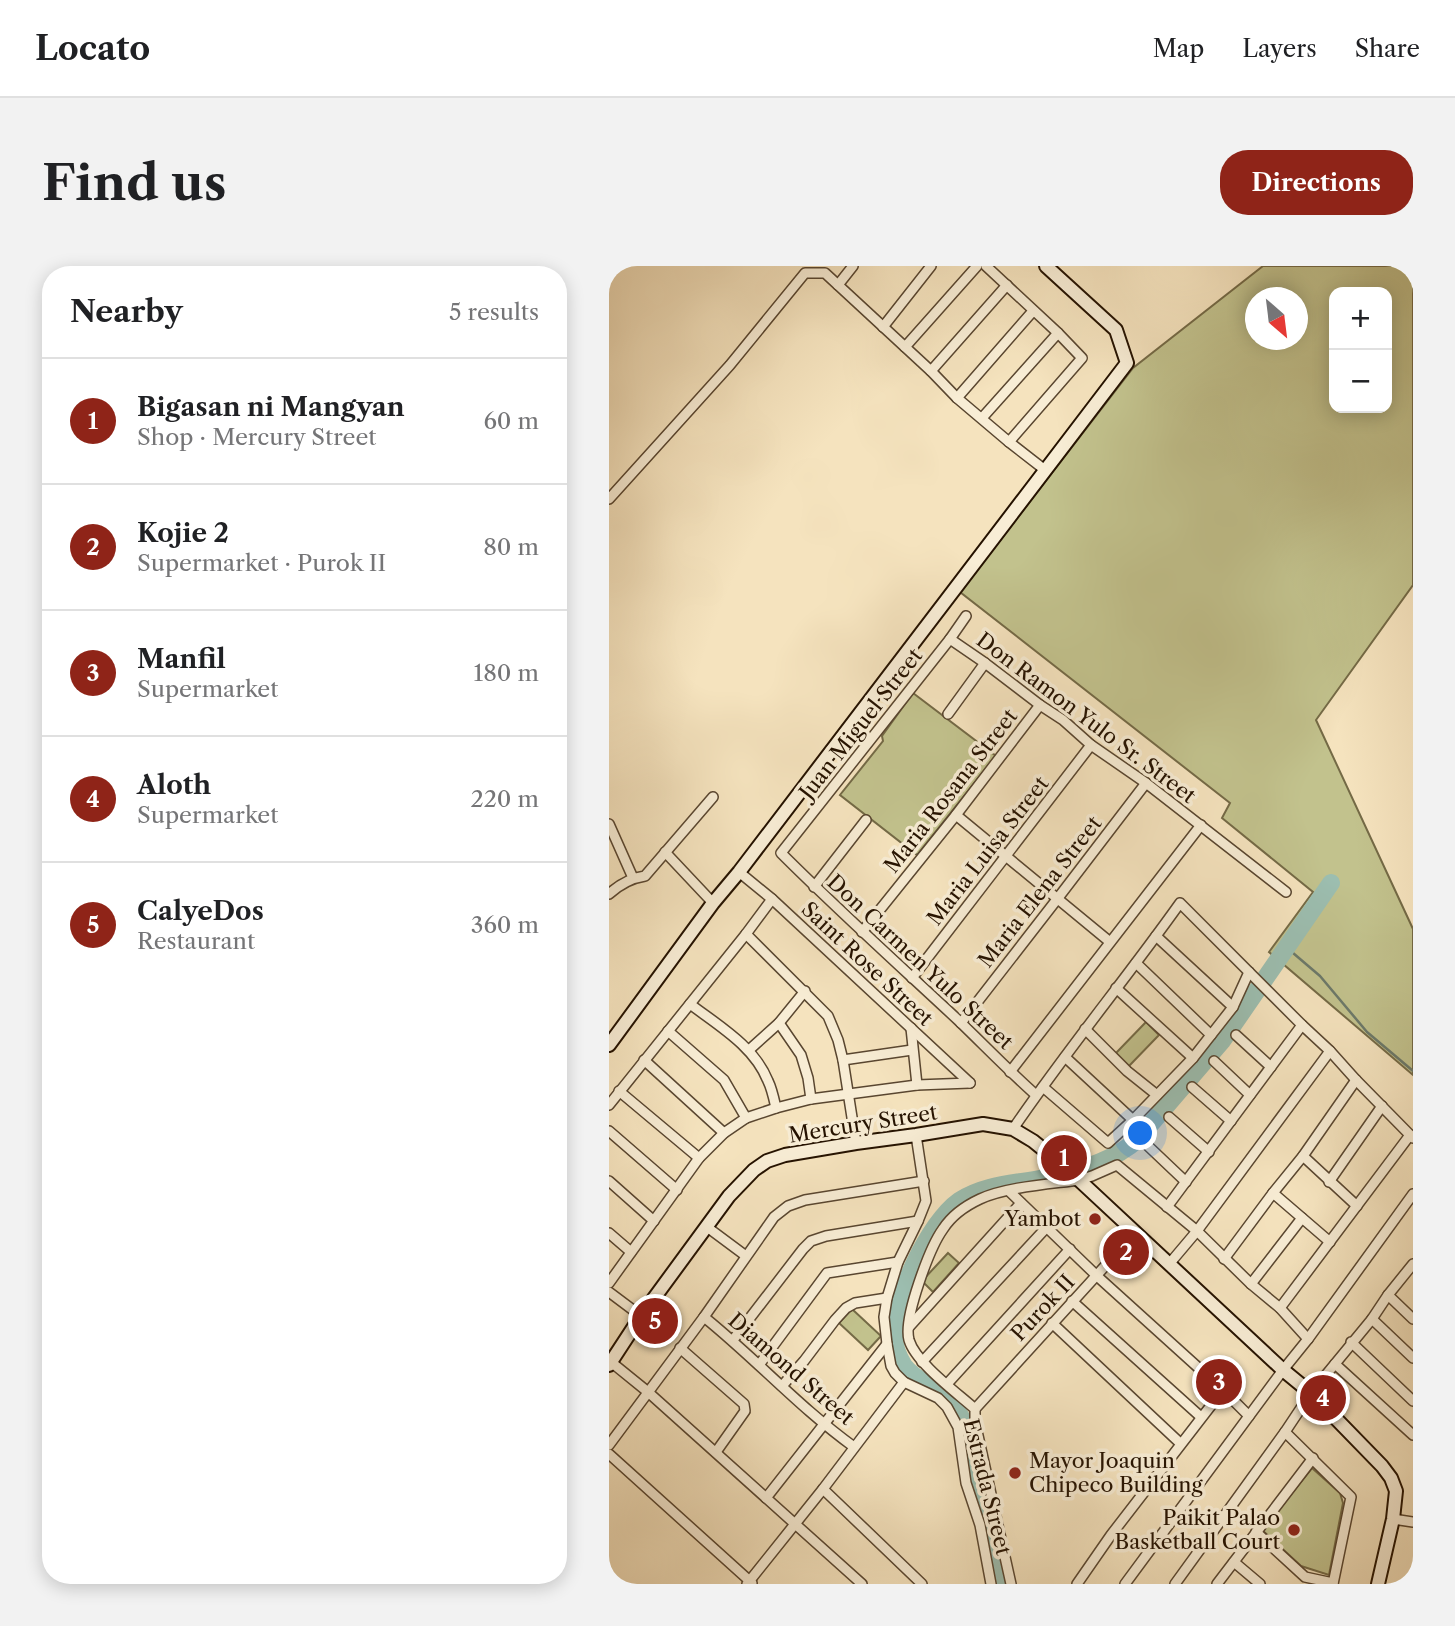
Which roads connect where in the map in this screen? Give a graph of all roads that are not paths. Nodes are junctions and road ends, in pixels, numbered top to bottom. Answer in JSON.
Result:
{"nodes":[{"id":1,"x":853,"y":266,"type":"edge"},
{"id":2,"x":931,"y":266,"type":"edge"},
{"id":3,"x":977,"y":266,"type":"edge"},
{"id":4,"x":986,"y":266,"type":"edge"},
{"id":5,"x":1047,"y":266,"type":"edge"},
{"id":6,"x":827,"y":269,"type":"edge"},
{"id":7,"x":838,"y":285,"type":"junction"},
{"id":8,"x":1007,"y":285,"type":"junction"},
{"id":9,"x":1033,"y":311,"type":"junction"},
{"id":10,"x":883,"y":327,"type":"junction"},
{"id":11,"x":1058,"y":333,"type":"junction"},
{"id":12,"x":905,"y":346,"type":"junction"},
{"id":13,"x":931,"y":372,"type":"junction"},
{"id":14,"x":957,"y":398,"type":"junction"},
{"id":15,"x":982,"y":418,"type":"junction"},
{"id":16,"x":1009,"y":442,"type":"junction"},
{"id":17,"x":1045,"y":470,"type":"junction"},
{"id":18,"x":609,"y":499,"type":"edge"},
{"id":19,"x":966,"y":615,"type":"dead end"},
{"id":20,"x":950,"y":639,"type":"junction"},
{"id":21,"x":985,"y":663,"type":"junction"},
{"id":22,"x":1040,"y":705,"type":"junction"},
{"id":23,"x":949,"y":714,"type":"dead end"},
{"id":24,"x":1091,"y":745,"type":"junction"},
{"id":25,"x":1146,"y":783,"type":"junction"},
{"id":26,"x":713,"y":797,"type":"dead end"},
{"id":27,"x":956,"y":815,"type":"junction"},
{"id":28,"x":866,"y":820,"type":"dead end"},
{"id":29,"x":609,"y":824,"type":"edge"},
{"id":30,"x":1201,"y":825,"type":"junction"},
{"id":31,"x":665,"y":852,"type":"junction"},
{"id":32,"x":781,"y":853,"type":"joint"},
{"id":33,"x":1006,"y":856,"type":"junction"},
{"id":34,"x":739,"y":872,"type":"junction"},
{"id":35,"x":633,"y":877,"type":"junction"},
{"id":36,"x":814,"y":887,"type":"junction"},
{"id":37,"x":611,"y":888,"type":"edge"},
{"id":38,"x":1286,"y":892,"type":"dead end"},
{"id":39,"x":1058,"y":898,"type":"junction"},
{"id":40,"x":772,"y":899,"type":"junction"},
{"id":41,"x":713,"y":903,"type":"junction"},
{"id":42,"x":862,"y":932,"type":"junction"},
{"id":43,"x":746,"y":934,"type":"junction"},
{"id":44,"x":1156,"y":936,"type":"junction"},
{"id":45,"x":1109,"y":942,"type":"junction"},
{"id":46,"x":1136,"y":963,"type":"junction"},
{"id":47,"x":1251,"y":974,"type":"junction"},
{"id":48,"x":912,"y":978,"type":"junction"},
{"id":49,"x":1116,"y":988,"type":"junction"},
{"id":50,"x":805,"y":991,"type":"junction"},
{"id":51,"x":690,"y":1004,"type":"junction"},
{"id":52,"x":1233,"y":1007,"type":"junction"},
{"id":53,"x":779,"y":1023,"type":"junction"},
{"id":54,"x":961,"y":1023,"type":"junction"},
{"id":55,"x":1302,"y":1026,"type":"junction"},
{"id":56,"x":911,"y":1028,"type":"junction"},
{"id":57,"x":1085,"y":1030,"type":"junction"},
{"id":58,"x":668,"y":1031,"type":"junction"},
{"id":59,"x":1211,"y":1035,"type":"junction"},
{"id":60,"x":1236,"y":1035,"type":"dead end"},
{"id":61,"x":609,"y":1045,"type":"edge"},
{"id":62,"x":749,"y":1050,"type":"junction"},
{"id":63,"x":912,"y":1050,"type":"junction"},
{"id":64,"x":1330,"y":1051,"type":"junction"},
{"id":65,"x":1065,"y":1057,"type":"junction"},
{"id":66,"x":1193,"y":1059,"type":"junction"},
{"id":67,"x":644,"y":1060,"type":"junction"},
{"id":68,"x":843,"y":1060,"type":"junction"},
{"id":69,"x":1214,"y":1061,"type":"dead end"},
{"id":70,"x":1271,"y":1067,"type":"junction"},
{"id":71,"x":1010,"y":1072,"type":"junction"},
{"id":72,"x":1356,"y":1080,"type":"junction"},
{"id":73,"x":917,"y":1085,"type":"junction"},
{"id":74,"x":1192,"y":1087,"type":"dead end"},
{"id":75,"x":619,"y":1091,"type":"junction"},
{"id":76,"x":1040,"y":1091,"type":"junction"},
{"id":77,"x":849,"y":1095,"type":"junction"},
{"id":78,"x":1157,"y":1095,"type":"junction"},
{"id":79,"x":1250,"y":1095,"type":"junction"},
{"id":80,"x":811,"y":1099,"type":"junction"},
{"id":81,"x":609,"y":1105,"type":"edge"},
{"id":82,"x":1382,"y":1106,"type":"junction"},
{"id":83,"x":776,"y":1108,"type":"junction"},
{"id":84,"x":746,"y":1118,"type":"junction"},
{"id":85,"x":1169,"y":1118,"type":"dead end"},
{"id":86,"x":1133,"y":1121,"type":"junction"},
{"id":87,"x":1231,"y":1121,"type":"junction"},
{"id":88,"x":1013,"y":1129,"type":"junction"},
{"id":89,"x":609,"y":1131,"type":"edge"},
{"id":90,"x":724,"y":1133,"type":"junction"},
{"id":91,"x":916,"y":1135,"type":"junction"},
{"id":92,"x":1411,"y":1136,"type":"edge"},
{"id":93,"x":856,"y":1143,"type":"junction"},
{"id":94,"x":1147,"y":1145,"type":"dead end"},
{"id":95,"x":1209,"y":1152,"type":"junction"},
{"id":96,"x":1303,"y":1156,"type":"junction"},
{"id":97,"x":699,"y":1158,"type":"junction"},
{"id":98,"x":1072,"y":1173,"type":"junction"},
{"id":99,"x":609,"y":1181,"type":"edge"},
{"id":100,"x":924,"y":1181,"type":"junction"},
{"id":101,"x":1186,"y":1182,"type":"junction"},
{"id":102,"x":1329,"y":1182,"type":"junction"},
{"id":103,"x":677,"y":1190,"type":"junction"},
{"id":104,"x":1009,"y":1191,"type":"junction"},
{"id":105,"x":1273,"y":1193,"type":"junction"},
{"id":106,"x":1413,"y":1194,"type":"edge"},
{"id":107,"x":1021,"y":1203,"type":"junction"},
{"id":108,"x":1357,"y":1206,"type":"junction"},
{"id":109,"x":1405,"y":1206,"type":"junction"},
{"id":110,"x":1167,"y":1207,"type":"junction"},
{"id":111,"x":1413,"y":1214,"type":"edge"},
{"id":112,"x":1302,"y":1218,"type":"junction"},
{"id":113,"x":654,"y":1221,"type":"junction"},
{"id":114,"x":919,"y":1221,"type":"junction"},
{"id":115,"x":707,"y":1227,"type":"junction"},
{"id":116,"x":1046,"y":1228,"type":"junction"},
{"id":117,"x":1198,"y":1231,"type":"junction"},
{"id":118,"x":1136,"y":1232,"type":"junction"},
{"id":119,"x":609,"y":1233,"type":"edge"},
{"id":120,"x":1330,"y":1242,"type":"junction"},
{"id":121,"x":1070,"y":1249,"type":"junction"},
{"id":122,"x":631,"y":1252,"type":"junction"},
{"id":123,"x":746,"y":1256,"type":"junction"},
{"id":124,"x":1224,"y":1259,"type":"junction"},
{"id":125,"x":898,"y":1262,"type":"junction"},
{"id":126,"x":1170,"y":1263,"type":"junction"},
{"id":127,"x":1411,"y":1271,"type":"edge"},
{"id":128,"x":1097,"y":1276,"type":"junction"},
{"id":129,"x":609,"y":1283,"type":"edge"},
{"id":130,"x":1251,"y":1284,"type":"junction"},
{"id":131,"x":609,"y":1292,"type":"edge"},
{"id":132,"x":1388,"y":1295,"type":"junction"},
{"id":133,"x":887,"y":1297,"type":"junction"},
{"id":134,"x":1072,"y":1301,"type":"junction"},
{"id":135,"x":1280,"y":1308,"type":"junction"},
{"id":136,"x":641,"y":1316,"type":"junction"},
{"id":137,"x":704,"y":1317,"type":"junction"},
{"id":138,"x":1372,"y":1319,"type":"junction"},
{"id":139,"x":1413,"y":1319,"type":"edge"},
{"id":140,"x":1052,"y":1323,"type":"junction"},
{"id":141,"x":908,"y":1328,"type":"junction"},
{"id":142,"x":1308,"y":1339,"type":"junction"},
{"id":143,"x":733,"y":1340,"type":"junction"},
{"id":144,"x":1351,"y":1342,"type":"junction"},
{"id":145,"x":887,"y":1345,"type":"junction"},
{"id":146,"x":680,"y":1348,"type":"junction"},
{"id":147,"x":1413,"y":1358,"type":"edge"},
{"id":148,"x":922,"y":1362,"type":"junction"},
{"id":149,"x":610,"y":1363,"type":"edge"},
{"id":150,"x":1335,"y":1364,"type":"junction"},
{"id":151,"x":759,"y":1365,"type":"junction"},
{"id":152,"x":1283,"y":1370,"type":"junction"},
{"id":153,"x":904,"y":1381,"type":"junction"},
{"id":154,"x":947,"y":1384,"type":"junction"},
{"id":155,"x":782,"y":1387,"type":"junction"},
{"id":156,"x":1223,"y":1390,"type":"junction"},
{"id":157,"x":648,"y":1392,"type":"junction"},
{"id":158,"x":1311,"y":1393,"type":"junction"},
{"id":159,"x":1413,"y":1401,"type":"edge"},
{"id":160,"x":975,"y":1409,"type":"junction"},
{"id":161,"x":1249,"y":1416,"type":"junction"},
{"id":162,"x":1201,"y":1417,"type":"junction"},
{"id":163,"x":824,"y":1425,"type":"junction"},
{"id":164,"x":1285,"y":1432,"type":"junction"},
{"id":165,"x":1413,"y":1434,"type":"edge"},
{"id":166,"x":1180,"y":1443,"type":"junction"},
{"id":167,"x":609,"y":1445,"type":"edge"},
{"id":168,"x":854,"y":1447,"type":"junction"},
{"id":169,"x":716,"y":1452,"type":"junction"},
{"id":170,"x":609,"y":1454,"type":"edge"},
{"id":171,"x":1313,"y":1458,"type":"junction"},
{"id":172,"x":824,"y":1489,"type":"junction"},
{"id":173,"x":766,"y":1498,"type":"junction"},
{"id":174,"x":1392,"y":1519,"type":"junction"},
{"id":175,"x":1413,"y":1522,"type":"edge"},
{"id":176,"x":795,"y":1523,"type":"junction"},
{"id":177,"x":1256,"y":1532,"type":"junction"},
{"id":178,"x":1234,"y":1562,"type":"junction"},
{"id":179,"x":750,"y":1583,"type":"edge"},
{"id":180,"x":1333,"y":1583,"type":"edge"},
{"id":181,"x":862,"y":1584,"type":"edge"},
{"id":182,"x":922,"y":1584,"type":"edge"},
{"id":183,"x":991,"y":1584,"type":"edge"},
{"id":184,"x":1011,"y":1584,"type":"edge"},
{"id":185,"x":1077,"y":1584,"type":"edge"},
{"id":186,"x":1125,"y":1584,"type":"edge"},
{"id":187,"x":1175,"y":1584,"type":"edge"},
{"id":188,"x":1217,"y":1584,"type":"edge"},
{"id":189,"x":1260,"y":1584,"type":"edge"},
{"id":190,"x":1378,"y":1584,"type":"edge"}],
"edges":[{"from":1,"to":7,"type":"street"},
{"from":2,"to":10,"type":"street"},
{"from":3,"to":12,"type":"street"},
{"from":4,"to":8,"type":"street"},
{"from":5,"to":17,"type":"street"},
{"from":6,"to":7,"type":"street"},
{"from":6,"to":18,"type":"street"},
{"from":7,"to":10,"type":"street"},
{"from":8,"to":9,"type":"street"},
{"from":8,"to":13,"type":"street"},
{"from":9,"to":11,"type":"street"},
{"from":9,"to":14,"type":"street"},
{"from":10,"to":12,"type":"street"},
{"from":11,"to":15,"type":"street"},
{"from":11,"to":16,"type":"street"},
{"from":12,"to":13,"type":"street"},
{"from":13,"to":14,"type":"street"},
{"from":14,"to":15,"type":"street"},
{"from":15,"to":16,"type":"street"},
{"from":16,"to":17,"type":"street"},
{"from":17,"to":34,"type":"street"},
{"from":19,"to":20,"type":"street","name":"Juan Miguel Street"},
{"from":20,"to":21,"type":"street","name":"Don Ramon Yulo Sr. Street"},
{"from":20,"to":32,"type":"street","name":"Juan Miguel Street"},
{"from":21,"to":22,"type":"street","name":"Don Ramon Yulo Sr. Street"},
{"from":21,"to":23,"type":"street"},
{"from":22,"to":24,"type":"street","name":"Don Ramon Yulo Sr. Street"},
{"from":22,"to":27,"type":"street","name":"Maria Rosana Street"},
{"from":24,"to":25,"type":"street","name":"Don Ramon Yulo Sr. Street"},
{"from":24,"to":33,"type":"street","name":"Maria Luisa Street"},
{"from":25,"to":30,"type":"street","name":"Don Ramon Yulo Sr. Street"},
{"from":25,"to":39,"type":"street","name":"Maria Elena Street"},
{"from":26,"to":31,"type":"street"},
{"from":27,"to":33,"type":"street"},
{"from":27,"to":42,"type":"street","name":"Maria Rosana Street"},
{"from":28,"to":36,"type":"street"},
{"from":29,"to":35,"type":"street"},
{"from":30,"to":38,"type":"street","name":"Don Ramon Yulo Sr. Street"},
{"from":30,"to":45,"type":"street"},
{"from":31,"to":35,"type":"street"},
{"from":31,"to":41,"type":"street"},
{"from":32,"to":36,"type":"street","name":"Don Carmen Yulo Street"},
{"from":33,"to":39,"type":"street"},
{"from":33,"to":48,"type":"street","name":"Maria Luisa Street"},
{"from":34,"to":40,"type":"street","name":"Saint Rose Street"},
{"from":34,"to":41,"type":"street"},
{"from":35,"to":37,"type":"street"},
{"from":36,"to":42,"type":"street","name":"Don Carmen Yulo Street"},
{"from":39,"to":45,"type":"street"},
{"from":39,"to":54,"type":"street","name":"Maria Elena Street"},
{"from":40,"to":43,"type":"street"},
{"from":40,"to":56,"type":"street","name":"Saint Rose Street"},
{"from":41,"to":61,"type":"street"},
{"from":42,"to":48,"type":"street","name":"Don Carmen Yulo Street"},
{"from":43,"to":50,"type":"street"},
{"from":43,"to":51,"type":"street"},
{"from":44,"to":46,"type":"street"},
{"from":44,"to":47,"type":"street"},
{"from":44,"to":52,"type":"street"},
{"from":45,"to":71,"type":"street"},
{"from":46,"to":49,"type":"street"},
{"from":46,"to":59,"type":"street"},
{"from":47,"to":52,"type":"street"},
{"from":47,"to":55,"type":"street"},
{"from":48,"to":54,"type":"street","name":"Don Carmen Yulo Street"},
{"from":49,"to":57,"type":"street"},
{"from":49,"to":66,"type":"street"},
{"from":50,"to":53,"type":"street"},
{"from":50,"to":68,"type":"street"},
{"from":51,"to":58,"type":"street"},
{"from":51,"to":62,"type":"street"},
{"from":52,"to":59,"type":"street"},
{"from":53,"to":62,"type":"street"},
{"from":53,"to":80,"type":"street"},
{"from":54,"to":71,"type":"street","name":"Don Carmen Yulo Street"},
{"from":55,"to":64,"type":"street"},
{"from":55,"to":70,"type":"street"},
{"from":56,"to":63,"type":"street"},
{"from":56,"to":73,"type":"street","name":"Saint Rose Street"},
{"from":57,"to":65,"type":"street"},
{"from":57,"to":78,"type":"street"},
{"from":58,"to":67,"type":"street"},
{"from":58,"to":84,"type":"street"},
{"from":59,"to":66,"type":"street"},
{"from":60,"to":70,"type":"street"},
{"from":62,"to":83,"type":"street"},
{"from":63,"to":68,"type":"street"},
{"from":63,"to":73,"type":"street"},
{"from":64,"to":72,"type":"street"},
{"from":64,"to":117,"type":"street"},
{"from":65,"to":76,"type":"street"},
{"from":65,"to":86,"type":"street"},
{"from":66,"to":78,"type":"street"},
{"from":67,"to":75,"type":"street"},
{"from":67,"to":90,"type":"street"},
{"from":68,"to":77,"type":"street"},
{"from":69,"to":79,"type":"street"},
{"from":70,"to":79,"type":"street"},
{"from":71,"to":76,"type":"street","name":"Don Carmen Yulo Street"},
{"from":72,"to":82,"type":"street"},
{"from":72,"to":96,"type":"street"},
{"from":73,"to":77,"type":"street"},
{"from":74,"to":87,"type":"street"},
{"from":75,"to":81,"type":"street"},
{"from":75,"to":97,"type":"street"},
{"from":76,"to":86,"type":"street","name":"Don Carmen Yulo Street"},
{"from":76,"to":88,"type":"street"},
{"from":77,"to":80,"type":"street"},
{"from":77,"to":93,"type":"street"},
{"from":78,"to":86,"type":"street"},
{"from":79,"to":87,"type":"street"},
{"from":80,"to":83,"type":"street"},
{"from":82,"to":92,"type":"street"},
{"from":82,"to":102,"type":"street"},
{"from":83,"to":84,"type":"street"},
{"from":84,"to":90,"type":"street"},
{"from":85,"to":95,"type":"street"},
{"from":87,"to":95,"type":"street"},
{"from":88,"to":91,"type":"street","name":"Mercury Street"},
{"from":88,"to":98,"type":"street"},
{"from":89,"to":103,"type":"street"},
{"from":90,"to":97,"type":"street"},
{"from":91,"to":93,"type":"street","name":"Mercury Street"},
{"from":91,"to":100,"type":"street"},
{"from":92,"to":108,"type":"street"},
{"from":93,"to":115,"type":"street","name":"Mercury Street"},
{"from":94,"to":101,"type":"street"},
{"from":95,"to":101,"type":"street"},
{"from":96,"to":102,"type":"street"},
{"from":96,"to":105,"type":"street"},
{"from":97,"to":103,"type":"street"},
{"from":98,"to":104,"type":"street"},
{"from":98,"to":110,"type":"street"},
{"from":98,"to":118,"type":"street"},
{"from":99,"to":113,"type":"street"},
{"from":100,"to":114,"type":"street"},
{"from":100,"to":123,"type":"street"},
{"from":101,"to":110,"type":"street"},
{"from":102,"to":108,"type":"street"},
{"from":103,"to":113,"type":"street"},
{"from":104,"to":107,"type":"street"},
{"from":104,"to":141,"type":"street"},
{"from":105,"to":112,"type":"street"},
{"from":105,"to":124,"type":"street"},
{"from":106,"to":109,"type":"street"},
{"from":107,"to":116,"type":"street"},
{"from":107,"to":141,"type":"street"},
{"from":108,"to":120,"type":"street"},
{"from":109,"to":111,"type":"street"},
{"from":109,"to":142,"type":"street"},
{"from":110,"to":117,"type":"street"},
{"from":112,"to":120,"type":"street"},
{"from":112,"to":130,"type":"street"},
{"from":113,"to":122,"type":"street"},
{"from":114,"to":125,"type":"street"},
{"from":114,"to":143,"type":"street"},
{"from":115,"to":123,"type":"street"},
{"from":115,"to":136,"type":"street","name":"Mercury Street"},
{"from":116,"to":121,"type":"street"},
{"from":116,"to":148,"type":"street"},
{"from":117,"to":124,"type":"street"},
{"from":117,"to":126,"type":"street"},
{"from":118,"to":126,"type":"street"},
{"from":118,"to":128,"type":"street","name":"Purok II"},
{"from":119,"to":122,"type":"street"},
{"from":120,"to":135,"type":"street"},
{"from":121,"to":128,"type":"street"},
{"from":121,"to":154,"type":"street"},
{"from":122,"to":129,"type":"street"},
{"from":123,"to":137,"type":"street"},
{"from":124,"to":130,"type":"street"},
{"from":125,"to":133,"type":"street"},
{"from":125,"to":151,"type":"street"},
{"from":126,"to":152,"type":"street"},
{"from":127,"to":132,"type":"street"},
{"from":128,"to":134,"type":"street","name":"Purok II"},
{"from":128,"to":156,"type":"street"},
{"from":130,"to":135,"type":"street"},
{"from":131,"to":136,"type":"street"},
{"from":132,"to":138,"type":"street"},
{"from":132,"to":139,"type":"street"},
{"from":133,"to":145,"type":"street"},
{"from":133,"to":155,"type":"street"},
{"from":134,"to":140,"type":"street","name":"Purok II"},
{"from":134,"to":162,"type":"street"},
{"from":135,"to":142,"type":"street"},
{"from":136,"to":149,"type":"street","name":"Mercury Street"},
{"from":137,"to":143,"type":"street","name":"Diamond Street"},
{"from":137,"to":146,"type":"street"},
{"from":138,"to":144,"type":"street"},
{"from":138,"to":147,"type":"street"},
{"from":140,"to":160,"type":"street","name":"Purok II"},
{"from":140,"to":166,"type":"street"},
{"from":141,"to":148,"type":"street"},
{"from":142,"to":152,"type":"street"},
{"from":143,"to":151,"type":"street","name":"Diamond Street"},
{"from":144,"to":150,"type":"street"},
{"from":144,"to":159,"type":"street"},
{"from":145,"to":153,"type":"street"},
{"from":145,"to":163,"type":"street"},
{"from":146,"to":157,"type":"street"},
{"from":146,"to":169,"type":"street"},
{"from":148,"to":154,"type":"street"},
{"from":149,"to":157,"type":"street"},
{"from":150,"to":158,"type":"street"},
{"from":150,"to":165,"type":"street"},
{"from":151,"to":155,"type":"street","name":"Diamond Street"},
{"from":152,"to":158,"type":"street"},
{"from":152,"to":161,"type":"street"},
{"from":153,"to":168,"type":"street"},
{"from":153,"to":183,"type":"street","name":"Estrada Street"},
{"from":154,"to":160,"type":"street"},
{"from":155,"to":163,"type":"street","name":"Diamond Street"},
{"from":156,"to":161,"type":"street"},
{"from":156,"to":162,"type":"street"},
{"from":157,"to":167,"type":"street"},
{"from":157,"to":169,"type":"street"},
{"from":158,"to":164,"type":"street"},
{"from":158,"to":174,"type":"street"},
{"from":160,"to":184,"type":"street"},
{"from":161,"to":186,"type":"street"},
{"from":162,"to":166,"type":"street"},
{"from":163,"to":168,"type":"street","name":"Diamond Street"},
{"from":163,"to":173,"type":"street"},
{"from":164,"to":171,"type":"street"},
{"from":164,"to":187,"type":"street"},
{"from":166,"to":185,"type":"street"},
{"from":168,"to":172,"type":"street"},
{"from":169,"to":173,"type":"street"},
{"from":170,"to":179,"type":"street"},
{"from":171,"to":177,"type":"street"},
{"from":171,"to":180,"type":"street"},
{"from":172,"to":176,"type":"street"},
{"from":172,"to":182,"type":"street"},
{"from":173,"to":176,"type":"street"},
{"from":174,"to":175,"type":"street"},
{"from":174,"to":190,"type":"street"},
{"from":176,"to":179,"type":"street"},
{"from":176,"to":181,"type":"street"},
{"from":177,"to":178,"type":"street"},
{"from":177,"to":180,"type":"street"},
{"from":178,"to":188,"type":"street"},
{"from":178,"to":189,"type":"street"}]}
